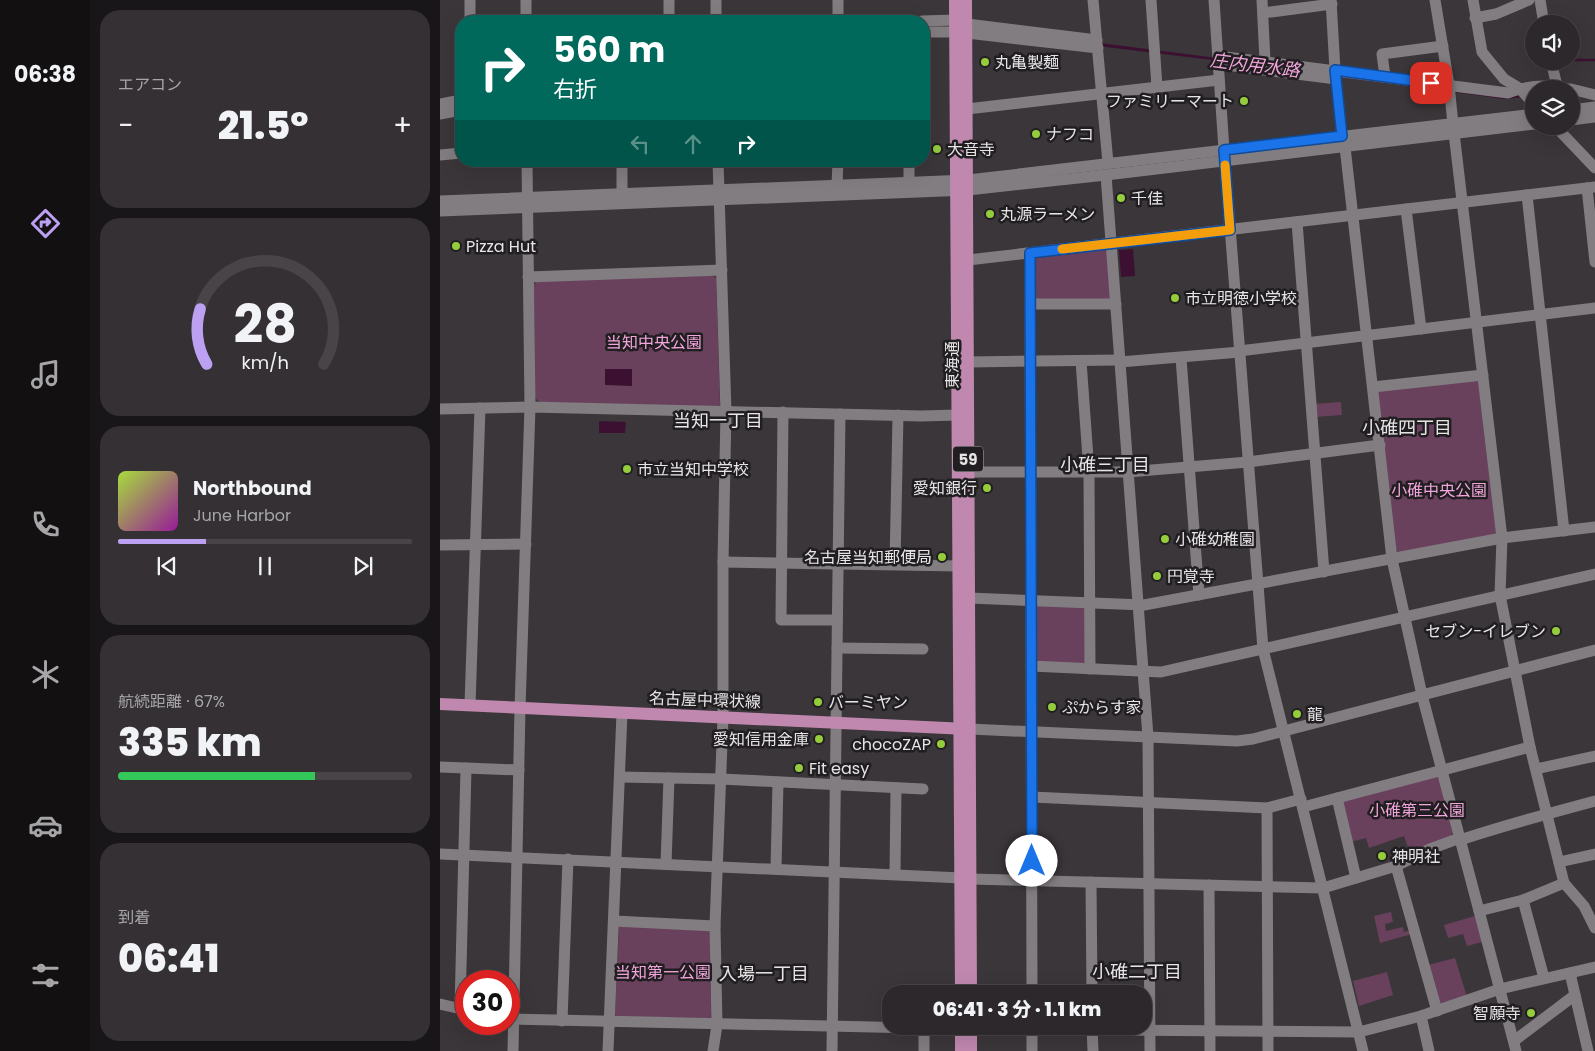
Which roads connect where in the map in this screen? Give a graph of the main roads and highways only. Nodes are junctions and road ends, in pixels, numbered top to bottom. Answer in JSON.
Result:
{"nodes":[{"id":1,"x":955,"y":0,"type":"edge"},
{"id":2,"x":966,"y":0,"type":"edge"},
{"id":3,"x":961,"y":28,"type":"junction"},
{"id":4,"x":962,"y":185,"type":"junction"},
{"id":5,"x":963,"y":472,"type":"junction"},
{"id":6,"x":440,"y":704,"type":"edge"},
{"id":7,"x":965,"y":729,"type":"junction"},
{"id":8,"x":966,"y":878,"type":"junction"},
{"id":9,"x":961,"y":985,"type":"edge"},
{"id":10,"x":971,"y":985,"type":"edge"},
{"id":11,"x":964,"y":1035,"type":"edge"},
{"id":12,"x":968,"y":1035,"type":"edge"},
{"id":13,"x":961,"y":1051,"type":"edge"},
{"id":14,"x":971,"y":1051,"type":"edge"}],
"edges":[{"from":1,"to":3,"type":"main road","name":"東海通","number":"59"},
{"from":2,"to":3,"type":"main road","name":"東海通","number":"59"},
{"from":3,"to":4,"type":"main road","name":"東海通","number":"59"},
{"from":3,"to":4,"type":"main road","name":"東海通","number":"59"},
{"from":4,"to":5,"type":"main road","name":"東海通","number":"59"},
{"from":4,"to":5,"type":"main road","name":"東海通","number":"59"},
{"from":5,"to":7,"type":"main road","name":"東海通","number":"59"},
{"from":5,"to":7,"type":"main road","name":"東海通","number":"59"},
{"from":6,"to":7,"type":"main road","name":"名古屋中環状線"},
{"from":7,"to":8,"type":"main road"},
{"from":8,"to":9,"type":"main road"},
{"from":8,"to":10,"type":"main road"},
{"from":11,"to":13,"type":"main road"},
{"from":12,"to":14,"type":"main road"}]}
